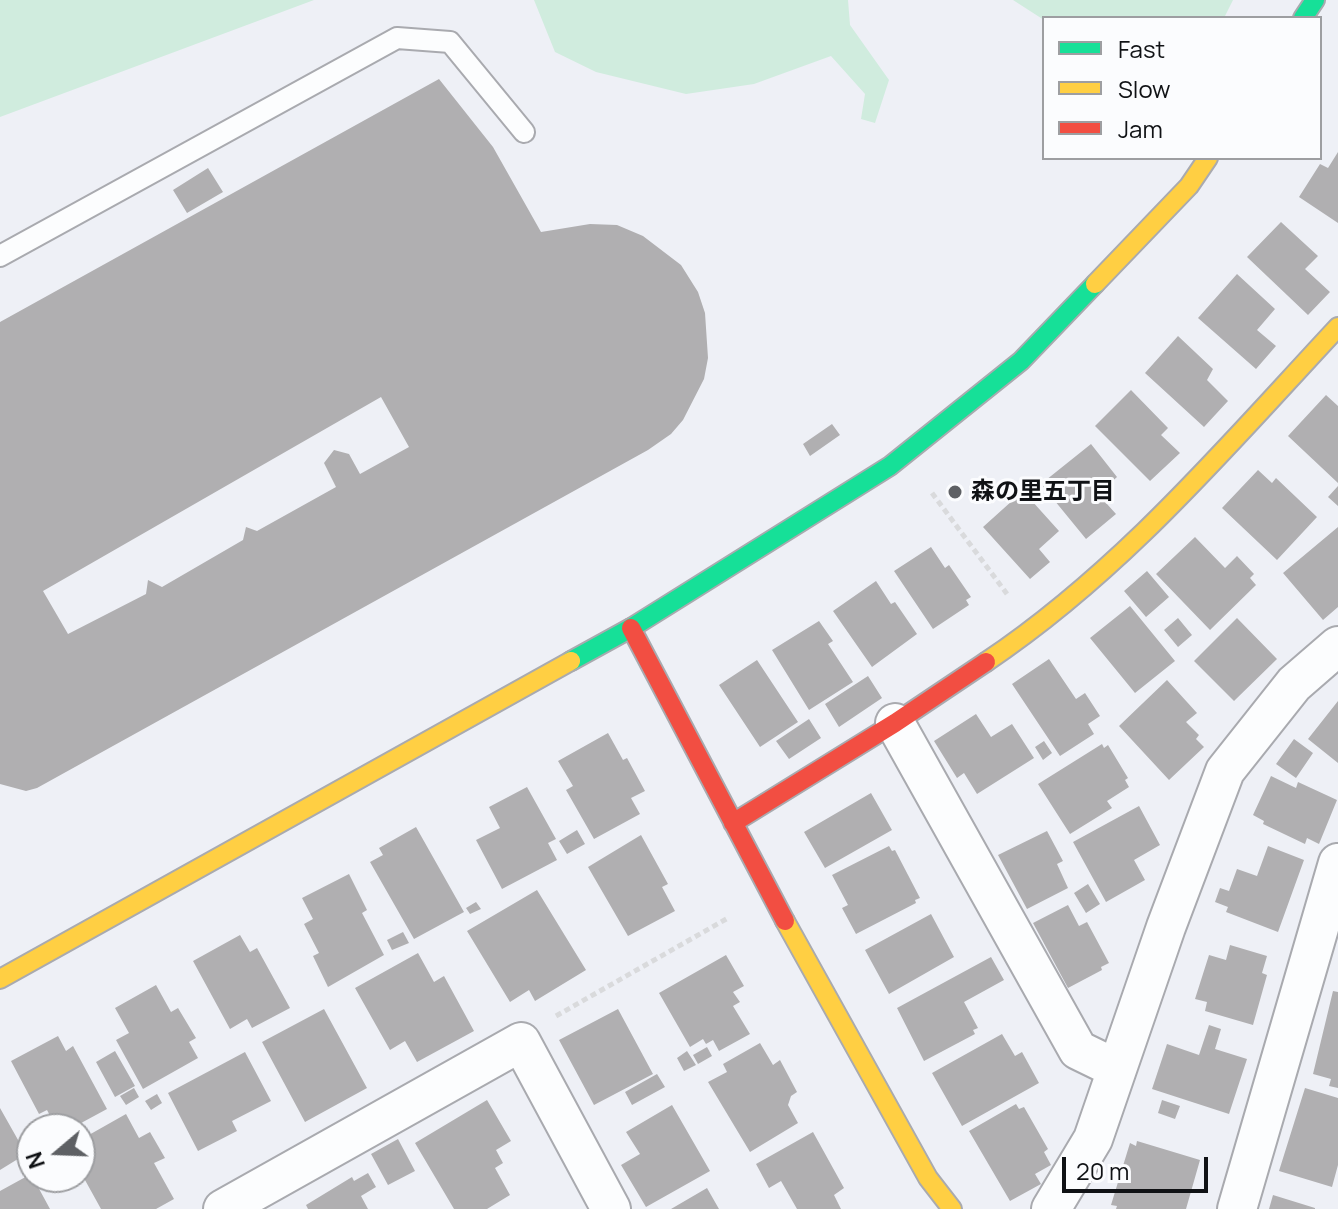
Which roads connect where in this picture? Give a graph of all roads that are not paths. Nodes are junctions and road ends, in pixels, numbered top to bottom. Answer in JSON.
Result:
{"nodes":[{"id":1,"x":524,"y":132,"type":"dead end"},
{"id":2,"x":1207,"y":160,"type":"edge"},
{"id":3,"x":0,"y":256,"type":"edge"},
{"id":4,"x":1338,"y":327,"type":"edge"},
{"id":5,"x":631,"y":628,"type":"junction"},
{"id":6,"x":1338,"y":646,"type":"edge"},
{"id":7,"x":895,"y":723,"type":"junction"},
{"id":8,"x":733,"y":823,"type":"junction"},
{"id":9,"x":1338,"y":863,"type":"edge"},
{"id":10,"x":0,"y":979,"type":"edge"},
{"id":11,"x":1117,"y":1069,"type":"junction"},
{"id":12,"x":269,"y":1199,"type":"edge"},
{"id":13,"x":223,"y":1209,"type":"edge"},
{"id":14,"x":611,"y":1209,"type":"edge"},
{"id":15,"x":952,"y":1209,"type":"edge"},
{"id":16,"x":1051,"y":1209,"type":"edge"},
{"id":17,"x":1237,"y":1209,"type":"edge"}],
"edges":[{"from":1,"to":3,"type":"lane"},
{"from":2,"to":5,"type":"street"},
{"from":4,"to":7,"type":"street"},
{"from":5,"to":8,"type":"street"},
{"from":5,"to":10,"type":"street"},
{"from":6,"to":11,"type":"street"},
{"from":7,"to":8,"type":"street"},
{"from":7,"to":11,"type":"street"},
{"from":8,"to":15,"type":"street"},
{"from":9,"to":17,"type":"street"},
{"from":11,"to":16,"type":"street"},
{"from":12,"to":13,"type":"street"},
{"from":12,"to":14,"type":"street"}]}
